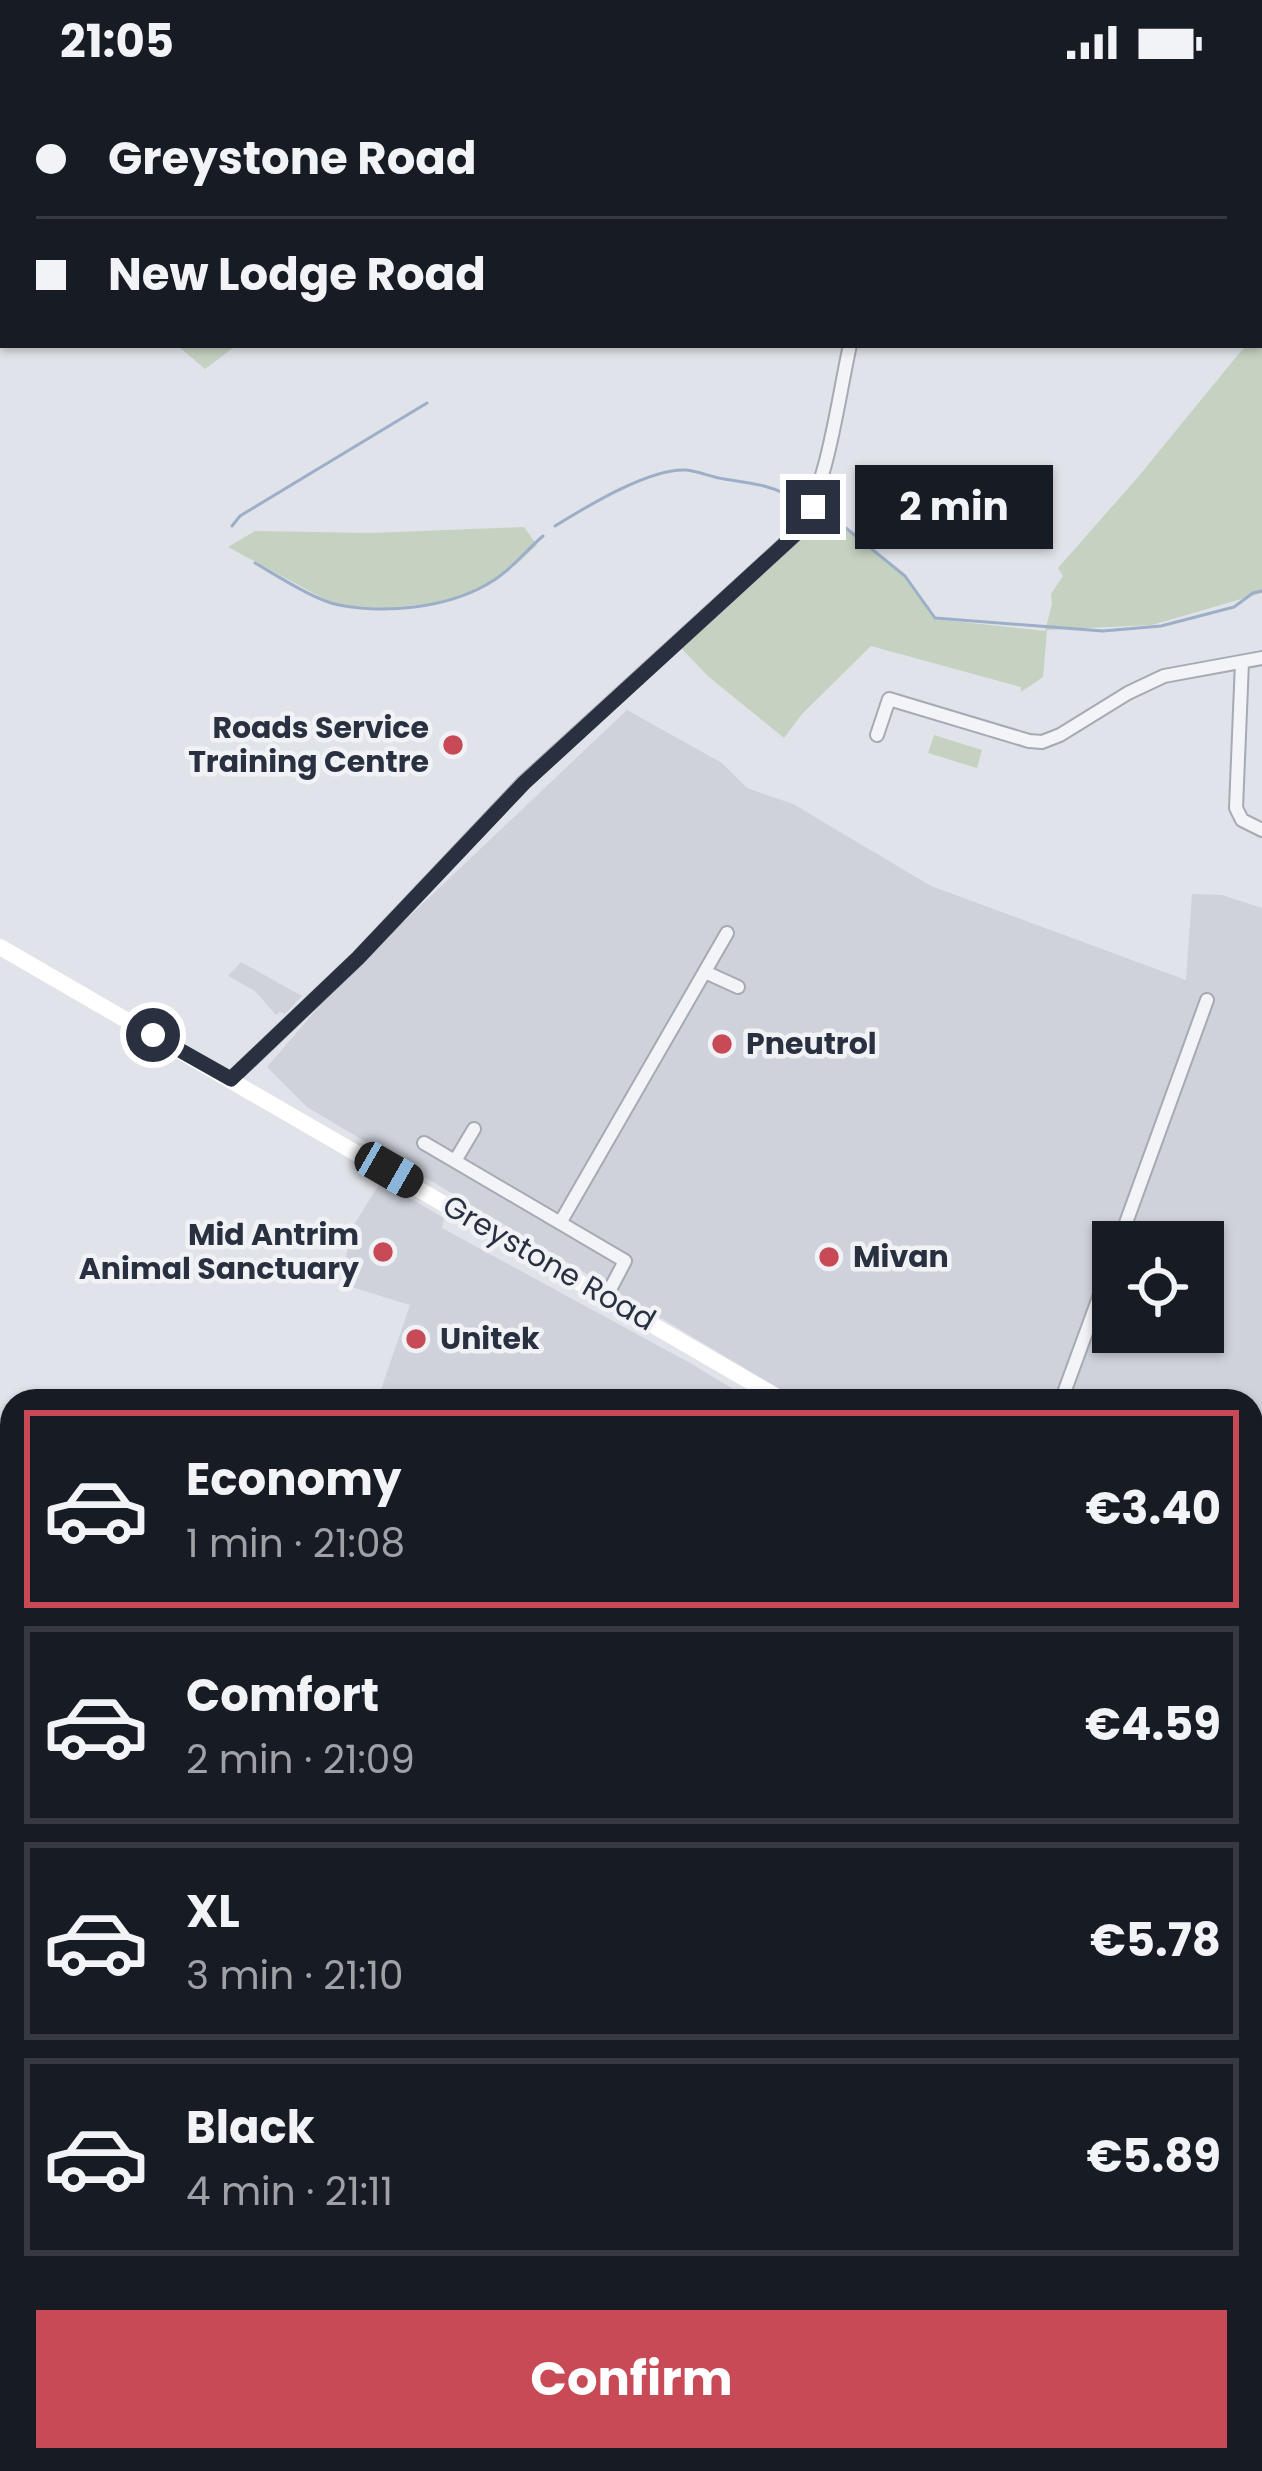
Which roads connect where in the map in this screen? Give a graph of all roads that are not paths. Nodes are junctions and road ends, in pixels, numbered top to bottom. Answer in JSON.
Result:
{"nodes":[{"id":1,"x":849,"y":348,"type":"edge"},
{"id":2,"x":1262,"y":658,"type":"edge"},
{"id":3,"x":1242,"y":662,"type":"junction"},
{"id":4,"x":877,"y":735,"type":"dead end"},
{"id":5,"x":1262,"y":830,"type":"edge"},
{"id":6,"x":727,"y":933,"type":"dead end"},
{"id":7,"x":0,"y":947,"type":"edge"},
{"id":8,"x":705,"y":972,"type":"junction"},
{"id":9,"x":739,"y":987,"type":"dead end"},
{"id":10,"x":1207,"y":1000,"type":"dead end"},
{"id":11,"x":231,"y":1079,"type":"junction"},
{"id":12,"x":474,"y":1129,"type":"dead end"},
{"id":13,"x":424,"y":1143,"type":"dead end"},
{"id":14,"x":455,"y":1161,"type":"junction"},
{"id":15,"x":1127,"y":1221,"type":"edge"},
{"id":16,"x":560,"y":1222,"type":"junction"},
{"id":17,"x":606,"y":1297,"type":"junction"},
{"id":18,"x":1092,"y":1316,"type":"edge"},
{"id":19,"x":763,"y":1389,"type":"edge"},
{"id":20,"x":1065,"y":1389,"type":"edge"}],
"edges":[{"from":1,"to":11,"type":"street"},
{"from":2,"to":3,"type":"street"},
{"from":3,"to":4,"type":"street"},
{"from":3,"to":5,"type":"street"},
{"from":6,"to":8,"type":"street"},
{"from":7,"to":11,"type":"main road","name":"Greystone Road"},
{"from":8,"to":9,"type":"street"},
{"from":8,"to":16,"type":"street"},
{"from":10,"to":15,"type":"street"},
{"from":11,"to":17,"type":"main road","name":"Greystone Road"},
{"from":12,"to":14,"type":"street"},
{"from":13,"to":14,"type":"street"},
{"from":14,"to":16,"type":"street"},
{"from":16,"to":17,"type":"street"},
{"from":17,"to":19,"type":"main road","name":"Greystone Road"},
{"from":18,"to":20,"type":"street"}]}
